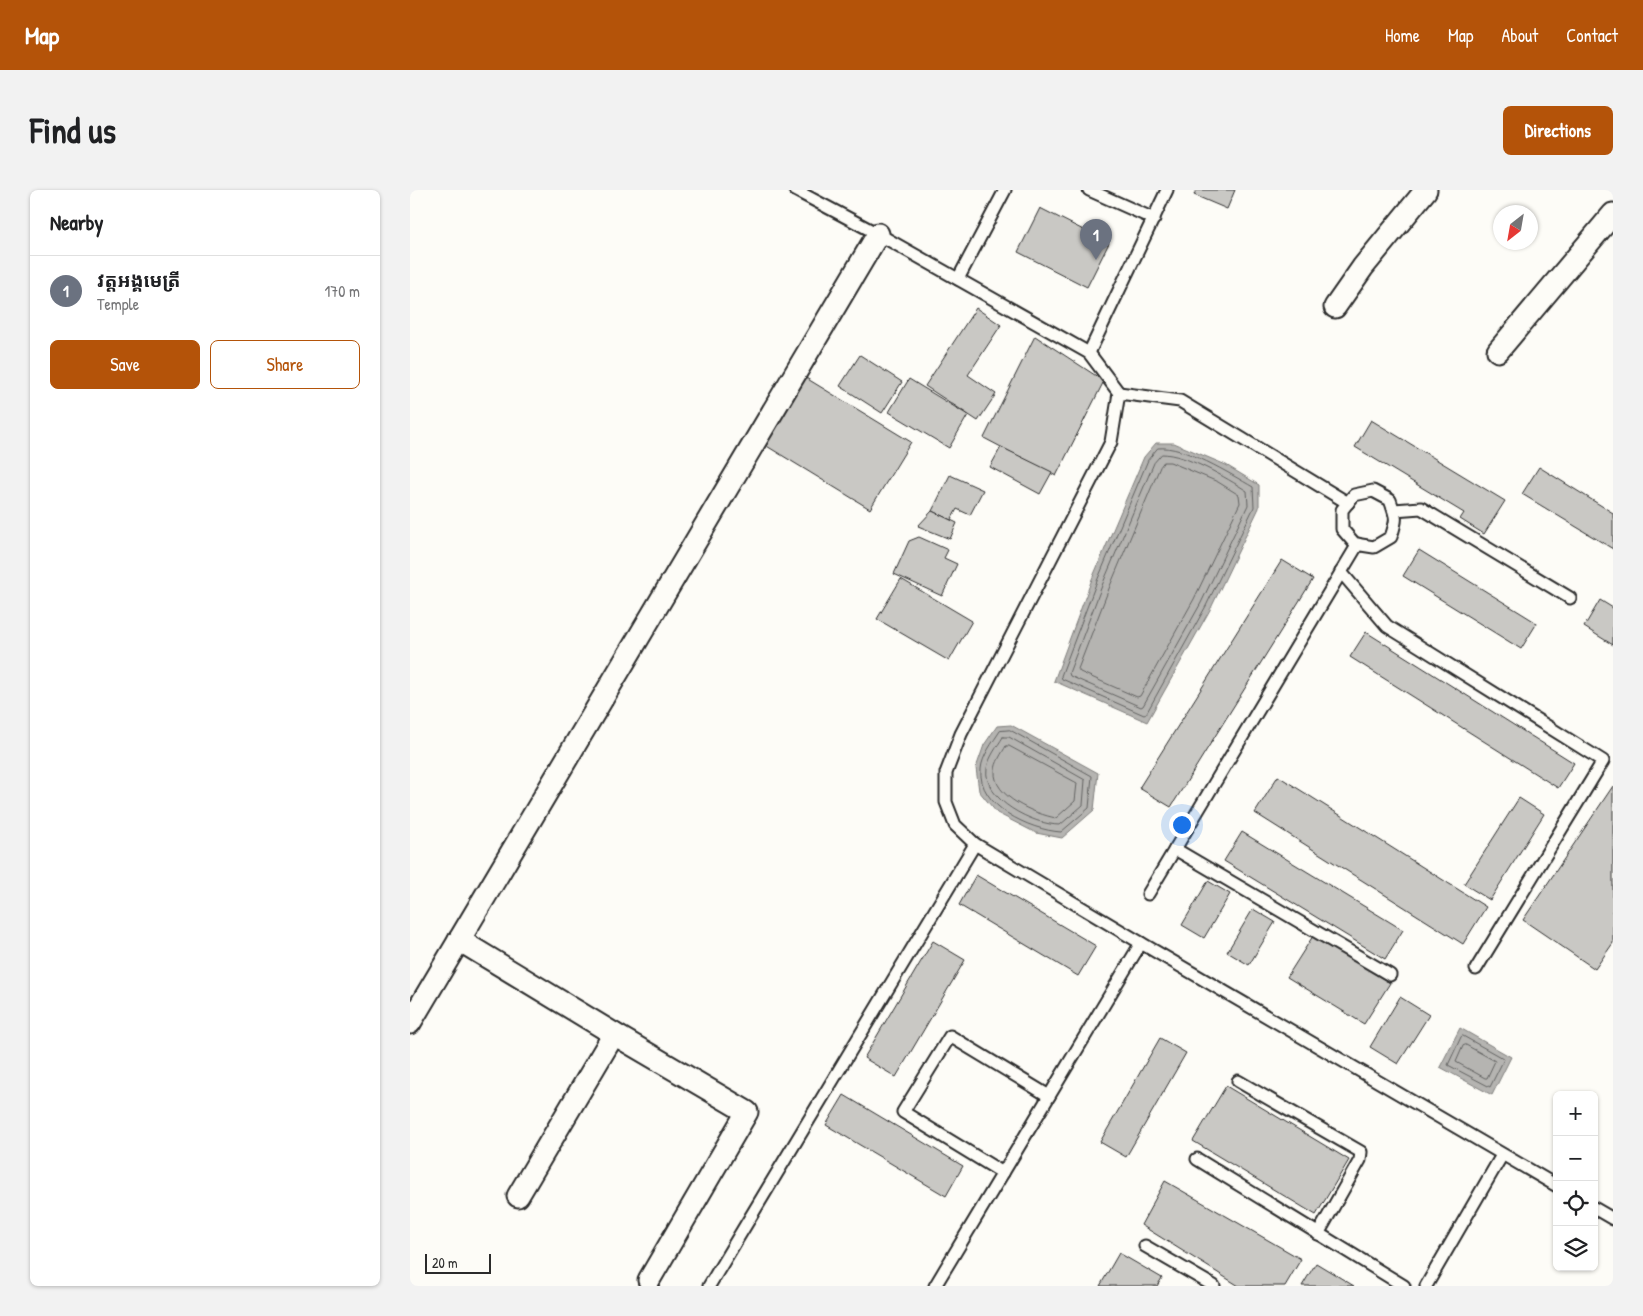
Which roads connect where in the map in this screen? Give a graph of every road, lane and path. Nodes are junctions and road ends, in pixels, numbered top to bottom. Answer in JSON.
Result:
{"nodes":[{"id":1,"x":796,"y":190,"type":"edge"},
{"id":2,"x":1005,"y":190,"type":"edge"},
{"id":3,"x":1089,"y":190,"type":"edge"},
{"id":4,"x":1167,"y":190,"type":"edge"},
{"id":5,"x":1426,"y":190,"type":"edge"},
{"id":6,"x":1613,"y":214,"type":"edge"},
{"id":7,"x":1154,"y":219,"type":"junction"},
{"id":8,"x":878,"y":234,"type":"junction"},
{"id":9,"x":958,"y":279,"type":"junction"},
{"id":10,"x":1335,"y":307,"type":"dead end"},
{"id":11,"x":1498,"y":350,"type":"dead end"},
{"id":12,"x":1088,"y":353,"type":"junction"},
{"id":13,"x":1119,"y":393,"type":"junction"},
{"id":14,"x":1348,"y":503,"type":"junction"},
{"id":15,"x":1394,"y":510,"type":"junction"},
{"id":16,"x":1358,"y":544,"type":"junction"},
{"id":17,"x":1342,"y":572,"type":"junction"},
{"id":18,"x":1570,"y":598,"type":"dead end"},
{"id":19,"x":975,"y":844,"type":"junction"},
{"id":20,"x":1175,"y":848,"type":"junction"},
{"id":21,"x":1148,"y":894,"type":"dead end"},
{"id":22,"x":459,"y":940,"type":"junction"},
{"id":23,"x":1141,"y":943,"type":"junction"},
{"id":24,"x":1476,"y":969,"type":"dead end"},
{"id":25,"x":1390,"y":975,"type":"dead end"},
{"id":26,"x":410,"y":1023,"type":"edge"},
{"id":27,"x":614,"y":1034,"type":"junction"},
{"id":28,"x":1238,"y":1081,"type":"dead end"},
{"id":29,"x":1049,"y":1096,"type":"junction"},
{"id":30,"x":1502,"y":1156,"type":"junction"},
{"id":31,"x":1197,"y":1159,"type":"dead end"},
{"id":32,"x":1003,"y":1173,"type":"junction"},
{"id":33,"x":1553,"y":1184,"type":"edge"},
{"id":34,"x":518,"y":1196,"type":"dead end"},
{"id":35,"x":1598,"y":1210,"type":"edge"},
{"id":36,"x":1613,"y":1218,"type":"edge"},
{"id":37,"x":1318,"y":1234,"type":"junction"},
{"id":38,"x":1145,"y":1246,"type":"dead end"},
{"id":39,"x":648,"y":1280,"type":"dead end"},
{"id":40,"x":710,"y":1286,"type":"edge"},
{"id":41,"x":935,"y":1286,"type":"edge"},
{"id":42,"x":1214,"y":1286,"type":"edge"},
{"id":43,"x":1404,"y":1286,"type":"edge"},
{"id":44,"x":1426,"y":1286,"type":"edge"}],
"edges":[{"from":1,"to":8,"type":"lane"},
{"from":2,"to":9,"type":"lane"},
{"from":3,"to":7,"type":"lane"},
{"from":4,"to":7,"type":"lane"},
{"from":5,"to":10,"type":"street"},
{"from":6,"to":11,"type":"street"},
{"from":7,"to":12,"type":"lane"},
{"from":8,"to":9,"type":"lane"},
{"from":8,"to":22,"type":"street"},
{"from":9,"to":12,"type":"lane"},
{"from":12,"to":13,"type":"lane"},
{"from":13,"to":14,"type":"lane"},
{"from":13,"to":19,"type":"lane"},
{"from":14,"to":15,"type":"lane"},
{"from":14,"to":16,"type":"lane"},
{"from":15,"to":16,"type":"lane"},
{"from":15,"to":18,"type":"lane"},
{"from":16,"to":17,"type":"lane"},
{"from":17,"to":20,"type":"lane"},
{"from":17,"to":24,"type":"lane"},
{"from":19,"to":23,"type":"lane"},
{"from":19,"to":40,"type":"lane"},
{"from":20,"to":21,"type":"lane"},
{"from":20,"to":25,"type":"lane"},
{"from":22,"to":26,"type":"street"},
{"from":22,"to":27,"type":"street"},
{"from":23,"to":29,"type":"lane"},
{"from":23,"to":30,"type":"lane"},
{"from":27,"to":34,"type":"street"},
{"from":27,"to":39,"type":"street"},
{"from":28,"to":37,"type":"lane"},
{"from":29,"to":32,"type":"lane"},
{"from":29,"to":32,"type":"lane"},
{"from":30,"to":33,"type":"lane"},
{"from":30,"to":44,"type":"lane"},
{"from":31,"to":37,"type":"lane"},
{"from":32,"to":41,"type":"lane"},
{"from":35,"to":36,"type":"lane"},
{"from":37,"to":43,"type":"lane"},
{"from":38,"to":42,"type":"lane"}]}
